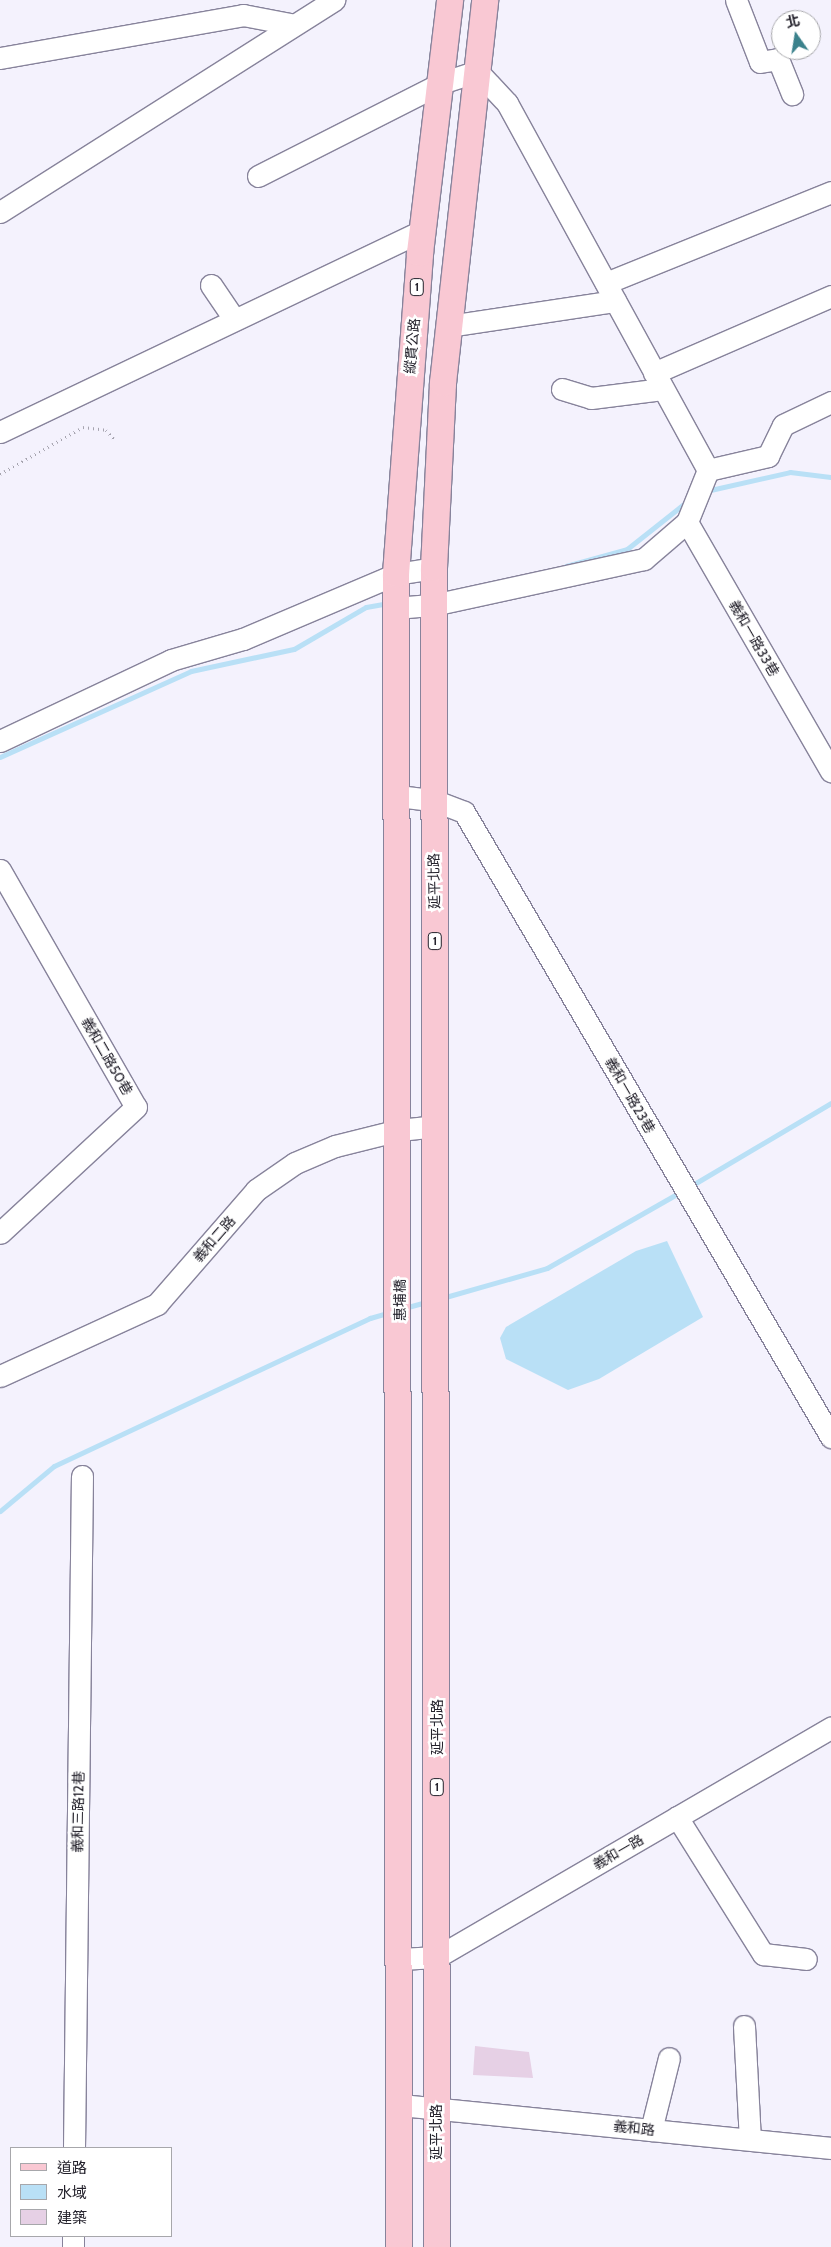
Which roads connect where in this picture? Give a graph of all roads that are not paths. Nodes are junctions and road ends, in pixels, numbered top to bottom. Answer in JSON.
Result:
{"nodes":[{"id":1,"x":334,"y":0,"type":"edge"},
{"id":2,"x":450,"y":0,"type":"edge"},
{"id":3,"x":485,"y":0,"type":"edge"},
{"id":4,"x":736,"y":0,"type":"edge"},
{"id":5,"x":290,"y":24,"type":"junction"},
{"id":6,"x":0,"y":58,"type":"edge"},
{"id":7,"x":477,"y":71,"type":"junction"},
{"id":8,"x":441,"y":83,"type":"junction"},
{"id":9,"x":792,"y":94,"type":"dead end"},
{"id":10,"x":258,"y":176,"type":"dead end"},
{"id":11,"x":831,"y":192,"type":"edge"},
{"id":12,"x":0,"y":212,"type":"edge"},
{"id":13,"x":422,"y":230,"type":"junction"},
{"id":14,"x":211,"y":285,"type":"dead end"},
{"id":15,"x":610,"y":292,"type":"junction"},
{"id":16,"x":831,"y":296,"type":"edge"},
{"id":17,"x":234,"y":319,"type":"junction"},
{"id":18,"x":448,"y":326,"type":"junction"},
{"id":19,"x":658,"y":381,"type":"junction"},
{"id":20,"x":409,"y":382,"type":"junction"},
{"id":21,"x":443,"y":383,"type":"junction"},
{"id":22,"x":562,"y":389,"type":"dead end"},
{"id":23,"x":831,"y":402,"type":"edge"},
{"id":24,"x":0,"y":432,"type":"edge"},
{"id":25,"x":699,"y":496,"type":"junction"},
{"id":26,"x":434,"y":568,"type":"junction"},
{"id":27,"x":396,"y":574,"type":"junction"},
{"id":28,"x":433,"y":605,"type":"junction"},
{"id":29,"x":396,"y":608,"type":"junction"},
{"id":30,"x":0,"y":741,"type":"edge"},
{"id":31,"x":831,"y":771,"type":"edge"},
{"id":32,"x":398,"y":796,"type":"junction"},
{"id":33,"x":433,"y":800,"type":"junction"},
{"id":34,"x":0,"y":870,"type":"edge"},
{"id":35,"x":437,"y":1126,"type":"junction"},
{"id":36,"x":399,"y":1130,"type":"junction"},
{"id":37,"x":0,"y":1232,"type":"edge"},
{"id":38,"x":0,"y":1376,"type":"edge"},
{"id":39,"x":831,"y":1437,"type":"edge"},
{"id":40,"x":82,"y":1476,"type":"dead end"},
{"id":41,"x":831,"y":1728,"type":"edge"},
{"id":42,"x":677,"y":1817,"type":"junction"},
{"id":43,"x":438,"y":1957,"type":"junction"},
{"id":44,"x":400,"y":1959,"type":"junction"},
{"id":45,"x":806,"y":1959,"type":"dead end"},
{"id":46,"x":744,"y":2026,"type":"dead end"},
{"id":47,"x":669,"y":2058,"type":"dead end"},
{"id":48,"x":401,"y":2105,"type":"junction"},
{"id":49,"x":436,"y":2108,"type":"junction"},
{"id":50,"x":652,"y":2130,"type":"junction"},
{"id":51,"x":750,"y":2140,"type":"junction"},
{"id":52,"x":74,"y":2147,"type":"edge"},
{"id":53,"x":831,"y":2148,"type":"edge"},
{"id":54,"x":400,"y":2247,"type":"edge"},
{"id":55,"x":437,"y":2247,"type":"edge"}],
"edges":[{"from":1,"to":5,"type":"street"},
{"from":2,"to":8,"type":"main road","name":"縱貫公路","number":"1"},
{"from":3,"to":7,"type":"main road","number":"1"},
{"from":4,"to":9,"type":"street"},
{"from":5,"to":6,"type":"street"},
{"from":5,"to":12,"type":"street"},
{"from":7,"to":8,"type":"street"},
{"from":7,"to":15,"type":"street","name":"義和一路33巷"},
{"from":7,"to":18,"type":"main road","number":"1"},
{"from":8,"to":10,"type":"street"},
{"from":8,"to":13,"type":"main road","name":"縱貫公路","number":"1"},
{"from":11,"to":15,"type":"street"},
{"from":13,"to":17,"type":"street"},
{"from":13,"to":20,"type":"main road","name":"縱貫公路","number":"1"},
{"from":14,"to":17,"type":"street"},
{"from":15,"to":18,"type":"street"},
{"from":15,"to":19,"type":"street","name":"義和一路33巷"},
{"from":16,"to":19,"type":"street"},
{"from":17,"to":24,"type":"street"},
{"from":18,"to":21,"type":"main road","number":"1"},
{"from":19,"to":22,"type":"street"},
{"from":19,"to":25,"type":"street","name":"義和一路33巷"},
{"from":20,"to":21,"type":"main road"},
{"from":20,"to":27,"type":"main road","name":"縱貫公路","number":"1"},
{"from":21,"to":26,"type":"main road","number":"1"},
{"from":23,"to":25,"type":"street"},
{"from":25,"to":28,"type":"street"},
{"from":25,"to":31,"type":"street","name":"義和一路33巷"},
{"from":26,"to":27,"type":"street"},
{"from":26,"to":28,"type":"main road","number":"1"},
{"from":27,"to":29,"type":"main road","number":"1"},
{"from":27,"to":30,"type":"street"},
{"from":28,"to":29,"type":"street"},
{"from":28,"to":33,"type":"main road","name":"延平北路","number":"1"},
{"from":29,"to":32,"type":"main road","number":"1"},
{"from":32,"to":33,"type":"street","name":"義和一路23巷"},
{"from":32,"to":36,"type":"main road","number":"1"},
{"from":33,"to":35,"type":"main road","name":"延平北路","number":"1"},
{"from":33,"to":39,"type":"street","name":"義和一路23巷"},
{"from":34,"to":37,"type":"street","name":"義和二路50巷"},
{"from":35,"to":36,"type":"street","name":"義和二路"},
{"from":35,"to":43,"type":"main road","name":"延平北路","number":"1"},
{"from":36,"to":38,"type":"street","name":"義和二路"},
{"from":36,"to":44,"type":"main road","name":"惠埔橋","number":"1"},
{"from":40,"to":52,"type":"street","name":"義和三路12巷"},
{"from":41,"to":42,"type":"street","name":"義和一路"},
{"from":42,"to":43,"type":"street","name":"義和一路"},
{"from":42,"to":45,"type":"street"},
{"from":43,"to":44,"type":"street","name":"義和一路"},
{"from":43,"to":49,"type":"main road","name":"延平北路","number":"1"},
{"from":44,"to":48,"type":"main road","number":"1"},
{"from":46,"to":51,"type":"street"},
{"from":47,"to":50,"type":"street"},
{"from":48,"to":49,"type":"street","name":"義和路"},
{"from":48,"to":54,"type":"main road","number":"1"},
{"from":49,"to":50,"type":"street","name":"義和路"},
{"from":49,"to":55,"type":"main road","name":"延平北路","number":"1"},
{"from":50,"to":51,"type":"street","name":"義和路"},
{"from":51,"to":53,"type":"street","name":"義和路"}]}
